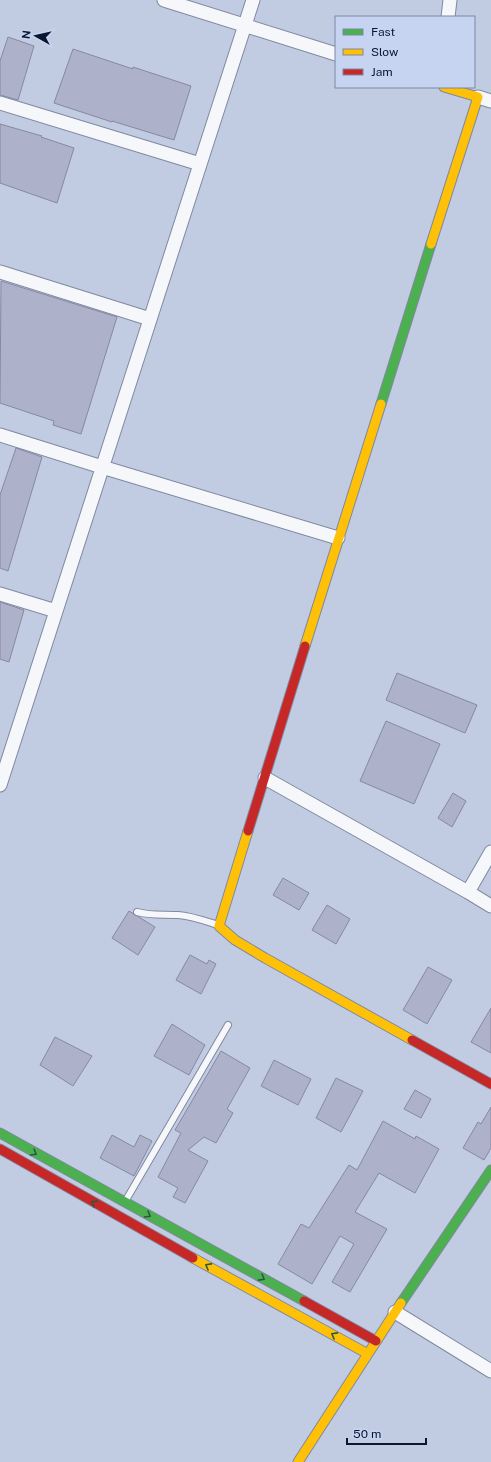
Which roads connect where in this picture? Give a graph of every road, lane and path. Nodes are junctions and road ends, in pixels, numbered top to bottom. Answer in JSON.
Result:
{"nodes":[{"id":1,"x":164,"y":0,"type":"edge"},
{"id":2,"x":253,"y":0,"type":"edge"},
{"id":3,"x":450,"y":0,"type":"edge"},
{"id":4,"x":448,"y":16,"type":"edge"},
{"id":5,"x":244,"y":26,"type":"junction"},
{"id":6,"x":335,"y":54,"type":"edge"},
{"id":7,"x":447,"y":88,"type":"edge"},
{"id":8,"x":478,"y":97,"type":"junction"},
{"id":9,"x":491,"y":101,"type":"edge"},
{"id":10,"x":0,"y":103,"type":"edge"},
{"id":11,"x":200,"y":164,"type":"junction"},
{"id":12,"x":0,"y":272,"type":"edge"},
{"id":13,"x":150,"y":319,"type":"junction"},
{"id":14,"x":0,"y":435,"type":"edge"},
{"id":15,"x":102,"y":467,"type":"junction"},
{"id":16,"x":338,"y":538,"type":"junction"},
{"id":17,"x":0,"y":594,"type":"edge"},
{"id":18,"x":56,"y":611,"type":"junction"},
{"id":19,"x":5,"y":752,"type":"edge"},
{"id":20,"x":265,"y":778,"type":"junction"},
{"id":21,"x":0,"y":785,"type":"edge"},
{"id":22,"x":491,"y":852,"type":"edge"},
{"id":23,"x":468,"y":892,"type":"junction"},
{"id":24,"x":491,"y":906,"type":"edge"},
{"id":25,"x":137,"y":912,"type":"dead end"},
{"id":26,"x":219,"y":926,"type":"junction"},
{"id":27,"x":228,"y":1025,"type":"dead end"},
{"id":28,"x":491,"y":1084,"type":"edge"},
{"id":29,"x":0,"y":1133,"type":"edge"},
{"id":30,"x":0,"y":1149,"type":"edge"},
{"id":31,"x":491,"y":1170,"type":"edge"},
{"id":32,"x":125,"y":1202,"type":"junction"},
{"id":33,"x":395,"y":1313,"type":"junction"},
{"id":34,"x":376,"y":1341,"type":"junction"},
{"id":35,"x":368,"y":1354,"type":"junction"},
{"id":36,"x":491,"y":1371,"type":"edge"},
{"id":37,"x":298,"y":1462,"type":"edge"}],
"edges":[{"from":1,"to":5,"type":"street"},
{"from":2,"to":5,"type":"street"},
{"from":3,"to":4,"type":"street"},
{"from":5,"to":6,"type":"street"},
{"from":5,"to":11,"type":"street"},
{"from":7,"to":8,"type":"street"},
{"from":8,"to":9,"type":"street"},
{"from":8,"to":16,"type":"street"},
{"from":10,"to":11,"type":"street"},
{"from":11,"to":13,"type":"street"},
{"from":12,"to":13,"type":"street"},
{"from":13,"to":15,"type":"street"},
{"from":14,"to":15,"type":"street"},
{"from":15,"to":16,"type":"street"},
{"from":15,"to":18,"type":"street"},
{"from":16,"to":20,"type":"street"},
{"from":17,"to":18,"type":"street"},
{"from":18,"to":19,"type":"street"},
{"from":19,"to":21,"type":"street"},
{"from":20,"to":23,"type":"street"},
{"from":20,"to":26,"type":"street"},
{"from":22,"to":23,"type":"street"},
{"from":23,"to":24,"type":"street"},
{"from":25,"to":26,"type":"lane"},
{"from":26,"to":28,"type":"street"},
{"from":27,"to":32,"type":"lane"},
{"from":29,"to":32,"type":"street","one_way":true},
{"from":35,"to":30,"type":"street","one_way":true},
{"from":31,"to":33,"type":"street"},
{"from":32,"to":34,"type":"street","one_way":true},
{"from":33,"to":34,"type":"street"},
{"from":33,"to":36,"type":"street"},
{"from":34,"to":35,"type":"street"},
{"from":35,"to":37,"type":"street"}]}
